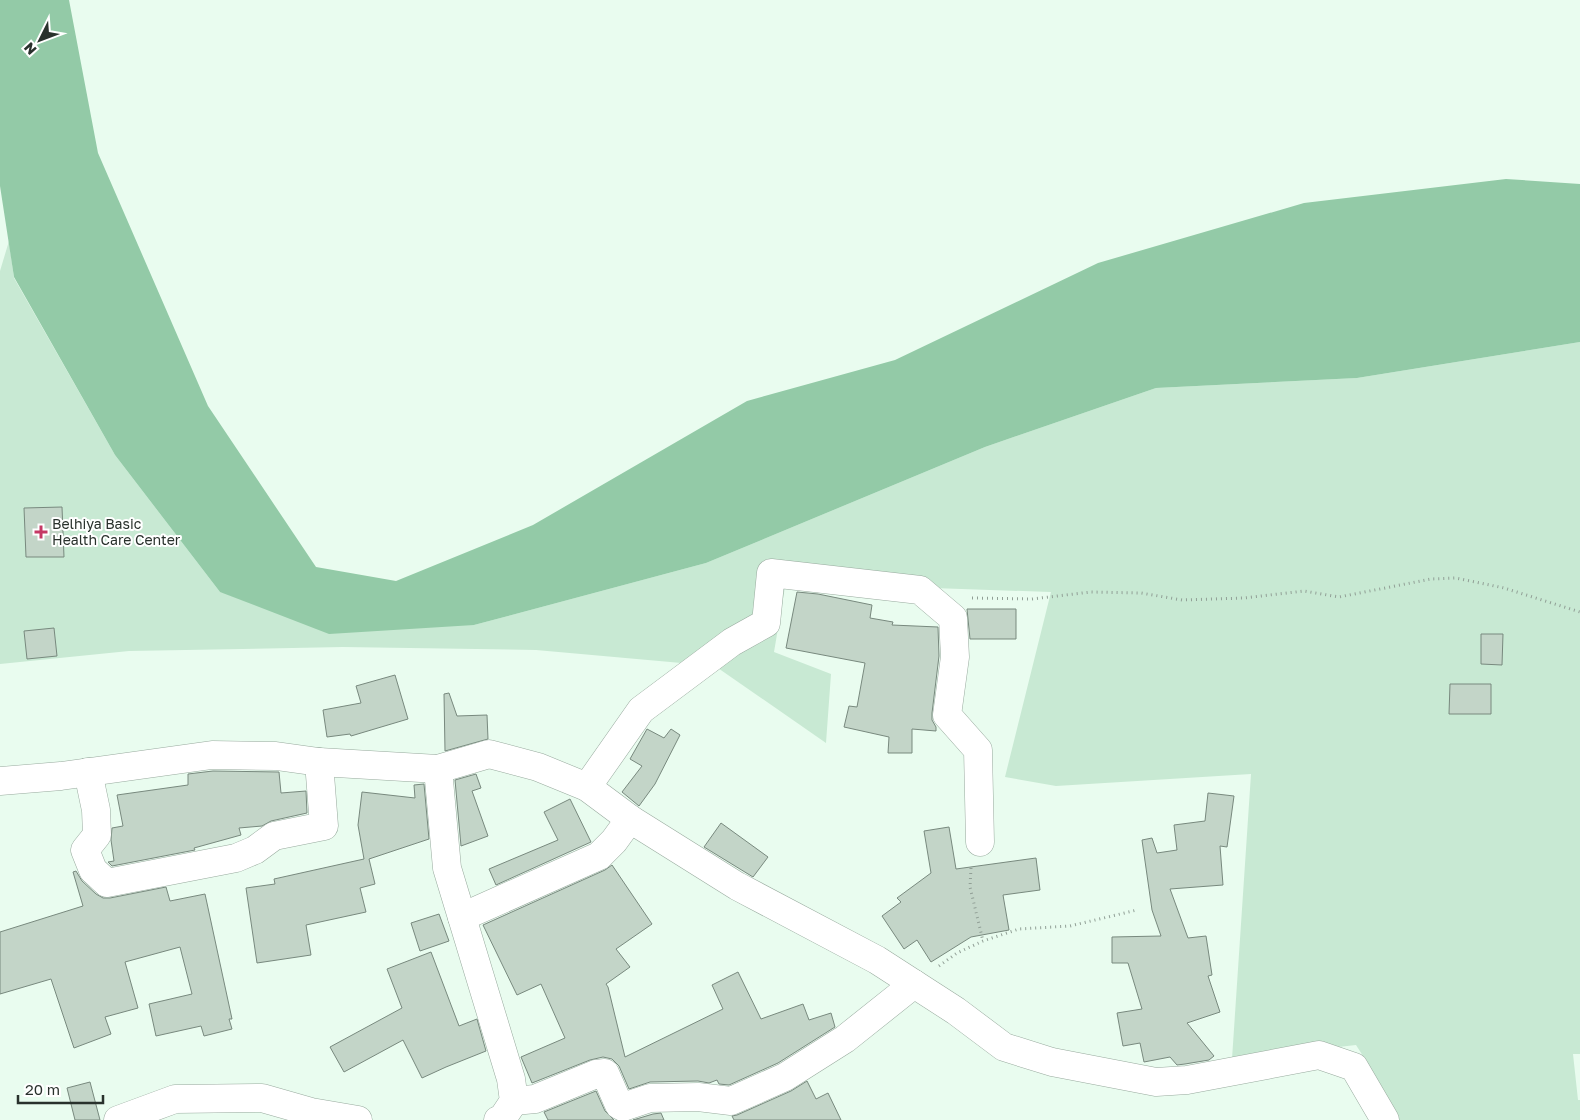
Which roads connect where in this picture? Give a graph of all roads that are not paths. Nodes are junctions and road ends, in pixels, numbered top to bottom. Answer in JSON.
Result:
{"nodes":[{"id":1,"x":319,"y":762,"type":"junction"},
{"id":2,"x":438,"y":769,"type":"junction"},
{"id":3,"x":88,"y":772,"type":"junction"},
{"id":4,"x":0,"y":781,"type":"edge"},
{"id":5,"x":587,"y":788,"type":"junction"},
{"id":6,"x":630,"y":819,"type":"junction"},
{"id":7,"x":980,"y":842,"type":"road end"},
{"id":8,"x":462,"y":917,"type":"junction"},
{"id":9,"x":914,"y":984,"type":"junction"},
{"id":10,"x":506,"y":1111,"type":"edge"},
{"id":11,"x":118,"y":1120,"type":"edge"},
{"id":12,"x":358,"y":1120,"type":"edge"},
{"id":13,"x":1385,"y":1120,"type":"edge"}],
"edges":[{"from":1,"to":2,"type":"street"},
{"from":1,"to":3,"type":"street"},
{"from":1,"to":3,"type":"street"},
{"from":2,"to":5,"type":"street"},
{"from":2,"to":8,"type":"street"},
{"from":3,"to":4,"type":"street"},
{"from":5,"to":6,"type":"street"},
{"from":5,"to":7,"type":"street"},
{"from":6,"to":8,"type":"street"},
{"from":6,"to":9,"type":"street"},
{"from":8,"to":10,"type":"street"},
{"from":9,"to":10,"type":"street"},
{"from":9,"to":13,"type":"street"},
{"from":11,"to":12,"type":"street"}]}
